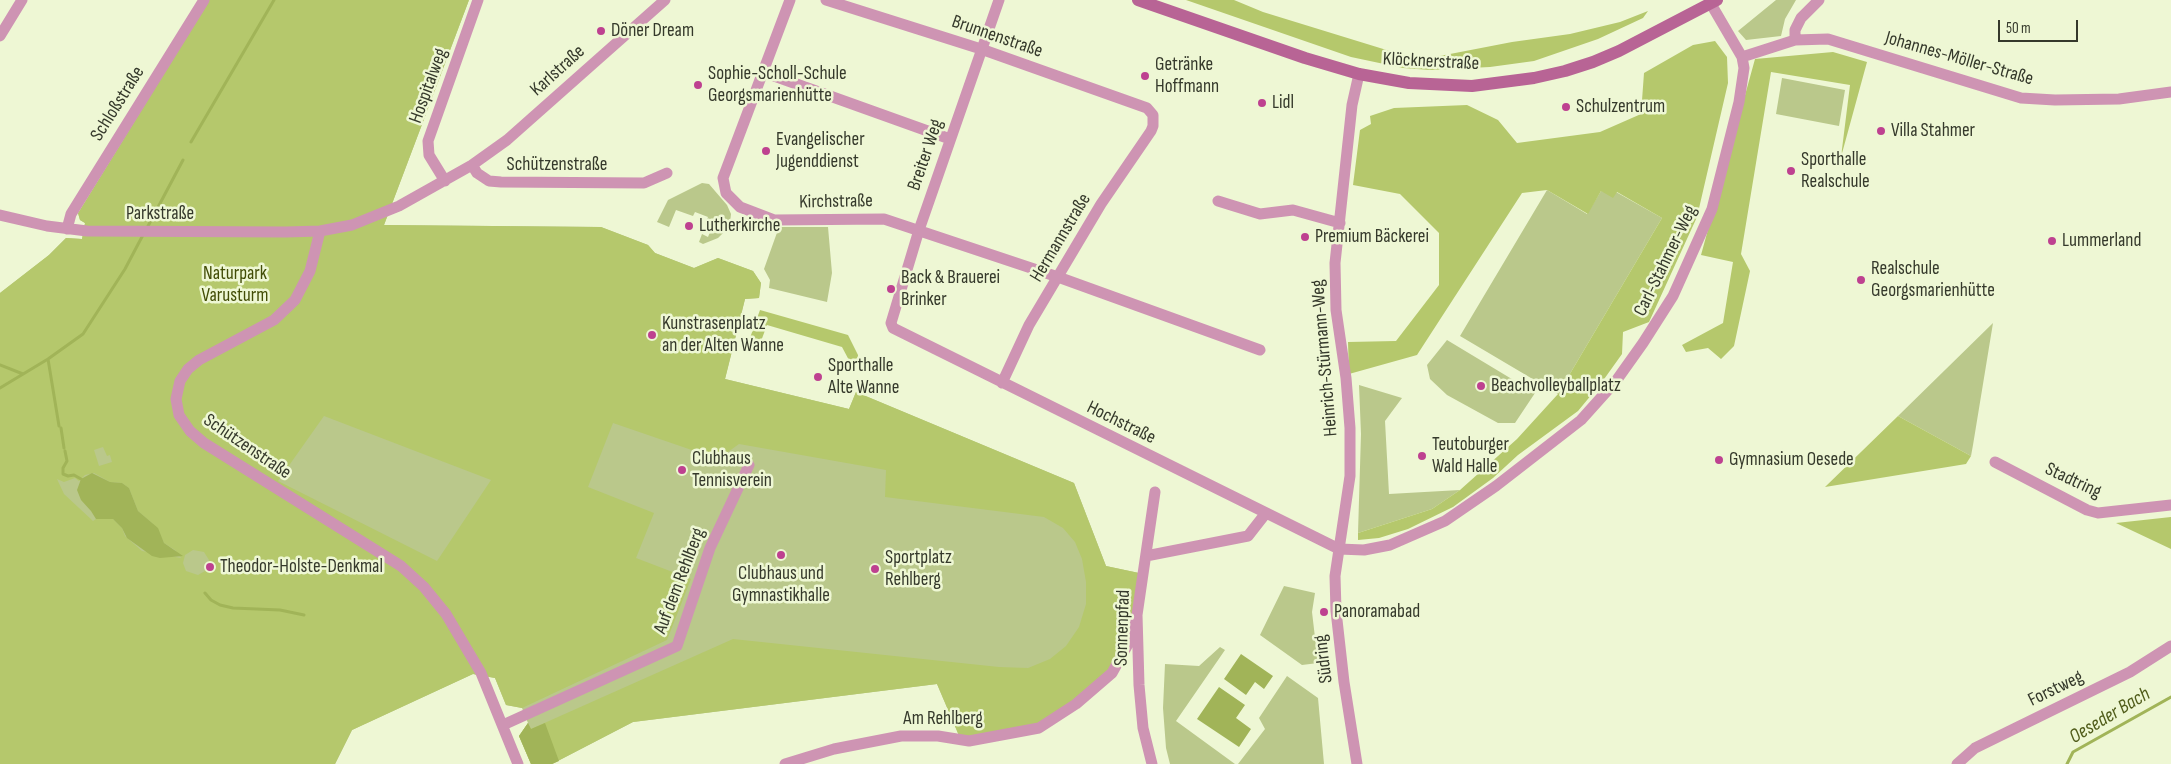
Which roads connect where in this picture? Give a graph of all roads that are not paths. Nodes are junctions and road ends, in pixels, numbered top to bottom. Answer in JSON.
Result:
{"nodes":[{"id":1,"x":22,"y":0,"type":"edge"},
{"id":2,"x":204,"y":0,"type":"edge"},
{"id":3,"x":478,"y":0,"type":"edge"},
{"id":4,"x":665,"y":0,"type":"edge"},
{"id":5,"x":790,"y":0,"type":"edge"},
{"id":6,"x":826,"y":0,"type":"edge"},
{"id":7,"x":999,"y":0,"type":"edge"},
{"id":8,"x":1138,"y":0,"type":"edge"},
{"id":9,"x":1819,"y":0,"type":"edge"},
{"id":10,"x":1714,"y":2,"type":"edge"},
{"id":11,"x":0,"y":36,"type":"edge"},
{"id":12,"x":1795,"y":40,"type":"junction"},
{"id":13,"x":981,"y":49,"type":"junction"},
{"id":14,"x":1742,"y":57,"type":"junction"},
{"id":15,"x":763,"y":72,"type":"junction"},
{"id":16,"x":1359,"y":74,"type":"junction"},
{"id":17,"x":2171,"y":92,"type":"edge"},
{"id":18,"x":1154,"y":115,"type":"joint"},
{"id":19,"x":950,"y":139,"type":"junction"},
{"id":20,"x":472,"y":165,"type":"junction"},
{"id":21,"x":667,"y":174,"type":"dead end"},
{"id":22,"x":445,"y":181,"type":"junction"},
{"id":23,"x":1218,"y":202,"type":"dead end"},
{"id":24,"x":0,"y":215,"type":"edge"},
{"id":25,"x":1340,"y":223,"type":"junction"},
{"id":26,"x":67,"y":229,"type":"junction"},
{"id":27,"x":320,"y":230,"type":"junction"},
{"id":28,"x":919,"y":230,"type":"junction"},
{"id":29,"x":1058,"y":277,"type":"junction"},
{"id":30,"x":891,"y":323,"type":"joint"},
{"id":31,"x":1260,"y":350,"type":"dead end"},
{"id":32,"x":1002,"y":383,"type":"junction"},
{"id":33,"x":1995,"y":462,"type":"dead end"},
{"id":34,"x":749,"y":466,"type":"dead end"},
{"id":35,"x":1155,"y":492,"type":"dead end"},
{"id":36,"x":2171,"y":505,"type":"edge"},
{"id":37,"x":1266,"y":513,"type":"junction"},
{"id":38,"x":1339,"y":549,"type":"junction"},
{"id":39,"x":1146,"y":556,"type":"junction"},
{"id":40,"x":1137,"y":615,"type":"junction"},
{"id":41,"x":2171,"y":646,"type":"edge"},
{"id":42,"x":502,"y":725,"type":"junction"},
{"id":43,"x":518,"y":764,"type":"edge"},
{"id":44,"x":785,"y":764,"type":"edge"},
{"id":45,"x":1152,"y":764,"type":"edge"},
{"id":46,"x":1357,"y":764,"type":"edge"},
{"id":47,"x":1957,"y":764,"type":"edge"}],
"edges":[{"from":1,"to":11,"type":"street"},
{"from":2,"to":26,"type":"street","name":"Schloßstraße"},
{"from":3,"to":22,"type":"street","name":"Hospitalweg"},
{"from":4,"to":20,"type":"street","name":"Karlstraße"},
{"from":5,"to":15,"type":"street","name":"Kirchstraße"},
{"from":6,"to":13,"type":"street","name":"Brunnenstraße"},
{"from":7,"to":13,"type":"street","name":"Breiter Weg"},
{"from":8,"to":16,"type":"main road","name":"Klöcknerstraße"},
{"from":9,"to":12,"type":"street"},
{"from":10,"to":14,"type":"street"},
{"from":10,"to":16,"type":"main road","name":"Klöcknerstraße"},
{"from":12,"to":14,"type":"street","name":"Johannes-Möller-Straße"},
{"from":12,"to":17,"type":"street","name":"Johannes-Möller-Straße"},
{"from":13,"to":18,"type":"street","name":"Brunnenstraße"},
{"from":13,"to":19,"type":"street","name":"Breiter Weg"},
{"from":14,"to":38,"type":"street","name":"Carl-Stahmer-Weg"},
{"from":15,"to":19,"type":"street"},
{"from":15,"to":28,"type":"street","name":"Kirchstraße"},
{"from":16,"to":25,"type":"street","name":"Heinrich-Stürmann-Weg"},
{"from":18,"to":29,"type":"street","name":"Hermannstraße"},
{"from":19,"to":28,"type":"street","name":"Breiter Weg"},
{"from":20,"to":21,"type":"street","name":"Schützenstraße"},
{"from":20,"to":22,"type":"street"},
{"from":22,"to":27,"type":"street"},
{"from":23,"to":25,"type":"street"},
{"from":24,"to":26,"type":"street","name":"Parkstraße"},
{"from":25,"to":38,"type":"street","name":"Heinrich-Stürmann-Weg"},
{"from":26,"to":27,"type":"street","name":"Parkstraße"},
{"from":27,"to":42,"type":"street","name":"Schützenstraße"},
{"from":28,"to":29,"type":"street","name":"Kirchstraße"},
{"from":28,"to":30,"type":"street","name":"Breiter Weg"},
{"from":29,"to":31,"type":"street","name":"Kirchstraße"},
{"from":29,"to":32,"type":"street","name":"Hermannstraße"},
{"from":30,"to":32,"type":"street","name":"Hochstraße"},
{"from":32,"to":37,"type":"street","name":"Hochstraße"},
{"from":33,"to":36,"type":"street","name":"Stadtring"},
{"from":34,"to":42,"type":"street","name":"Auf dem Rehlberg"},
{"from":35,"to":39,"type":"street","name":"Sonnenpfad"},
{"from":37,"to":38,"type":"street","name":"Hochstraße"},
{"from":37,"to":39,"type":"street"},
{"from":38,"to":46,"type":"street","name":"Südring"},
{"from":39,"to":40,"type":"street","name":"Sonnenpfad"},
{"from":40,"to":44,"type":"street","name":"Am Rehlberg"},
{"from":40,"to":45,"type":"street","name":"Sonnenpfad"},
{"from":41,"to":47,"type":"street","name":"Forstweg"},
{"from":42,"to":43,"type":"street","name":"Schützenstraße"}]}
